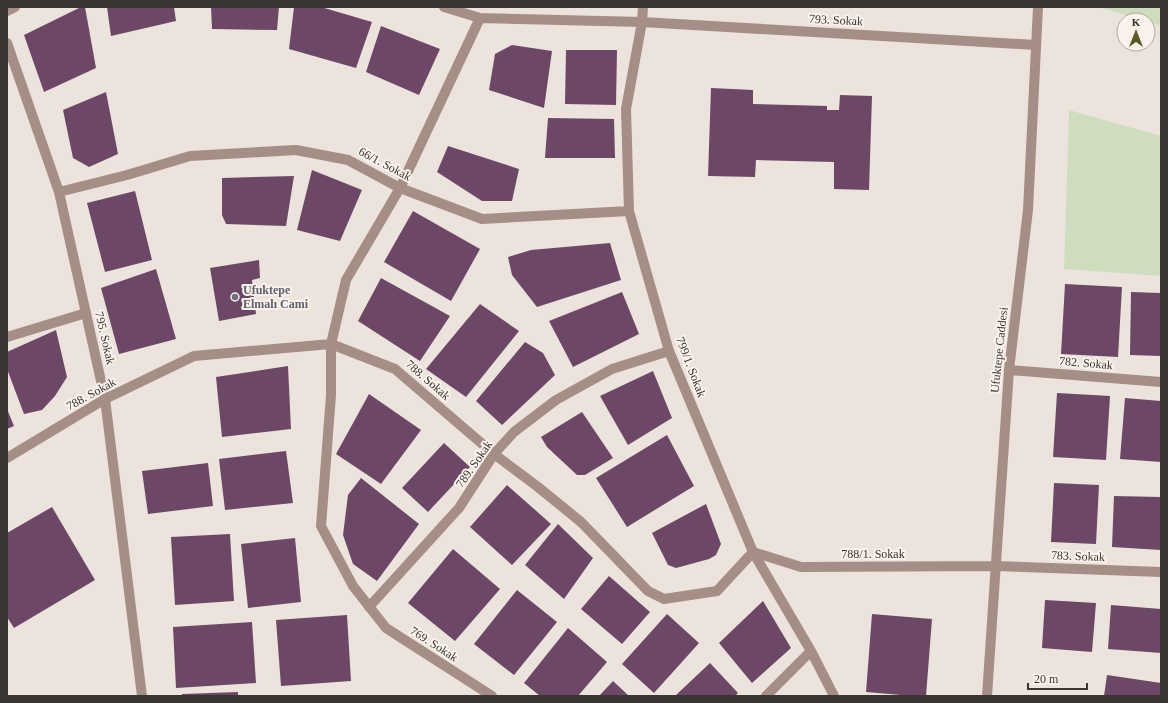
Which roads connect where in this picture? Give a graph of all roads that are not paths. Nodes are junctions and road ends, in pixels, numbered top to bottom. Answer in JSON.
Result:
{"nodes":[{"id":1,"x":15,"y":7,"type":"edge"},
{"id":2,"x":444,"y":7,"type":"edge"},
{"id":3,"x":643,"y":7,"type":"edge"},
{"id":4,"x":1038,"y":7,"type":"edge"},
{"id":5,"x":7,"y":11,"type":"edge"},
{"id":6,"x":480,"y":18,"type":"junction"},
{"id":7,"x":642,"y":22,"type":"junction"},
{"id":8,"x":7,"y":43,"type":"edge"},
{"id":9,"x":1036,"y":45,"type":"junction"},
{"id":10,"x":400,"y":188,"type":"junction"},
{"id":11,"x":59,"y":192,"type":"junction"},
{"id":12,"x":629,"y":211,"type":"junction"},
{"id":13,"x":86,"y":313,"type":"junction"},
{"id":14,"x":7,"y":337,"type":"edge"},
{"id":15,"x":331,"y":344,"type":"junction"},
{"id":16,"x":670,"y":351,"type":"junction"},
{"id":17,"x":1009,"y":370,"type":"junction"},
{"id":18,"x":1161,"y":382,"type":"edge"},
{"id":19,"x":105,"y":399,"type":"junction"},
{"id":20,"x":494,"y":454,"type":"junction"},
{"id":21,"x":7,"y":458,"type":"edge"},
{"id":22,"x":752,"y":552,"type":"junction"},
{"id":23,"x":995,"y":566,"type":"junction"},
{"id":24,"x":1161,"y":572,"type":"edge"},
{"id":25,"x":369,"y":607,"type":"junction"},
{"id":26,"x":811,"y":650,"type":"junction"},
{"id":27,"x":142,"y":696,"type":"edge"},
{"id":28,"x":492,"y":696,"type":"edge"},
{"id":29,"x":766,"y":696,"type":"edge"},
{"id":30,"x":834,"y":696,"type":"edge"},
{"id":31,"x":987,"y":696,"type":"edge"}],
"edges":[{"from":1,"to":5,"type":"street"},
{"from":2,"to":6,"type":"street","name":"793. Sokak"},
{"from":3,"to":7,"type":"street","name":"799/1. Sokak"},
{"from":4,"to":9,"type":"street","name":"Ufuktepe Caddesi"},
{"from":6,"to":7,"type":"street","name":"793. Sokak"},
{"from":6,"to":10,"type":"street","name":"769. Sokak"},
{"from":7,"to":9,"type":"street","name":"793. Sokak"},
{"from":7,"to":12,"type":"street","name":"799/1. Sokak"},
{"from":8,"to":11,"type":"street","name":"795. Sokak"},
{"from":9,"to":17,"type":"street","name":"Ufuktepe Caddesi"},
{"from":10,"to":11,"type":"street","name":"66/1. Sokak"},
{"from":10,"to":12,"type":"street","name":"66/1. Sokak"},
{"from":10,"to":15,"type":"street","name":"769. Sokak"},
{"from":11,"to":13,"type":"street","name":"795. Sokak"},
{"from":12,"to":16,"type":"street","name":"799/1. Sokak"},
{"from":13,"to":14,"type":"street"},
{"from":13,"to":19,"type":"street","name":"795. Sokak"},
{"from":15,"to":19,"type":"street","name":"788. Sokak"},
{"from":15,"to":20,"type":"street","name":"788. Sokak"},
{"from":15,"to":25,"type":"street","name":"769. Sokak"},
{"from":16,"to":20,"type":"street","name":"789. Sokak"},
{"from":16,"to":22,"type":"street","name":"799/1. Sokak"},
{"from":17,"to":18,"type":"street","name":"782. Sokak"},
{"from":17,"to":23,"type":"street","name":"Ufuktepe Caddesi"},
{"from":19,"to":21,"type":"street","name":"788. Sokak"},
{"from":19,"to":27,"type":"street","name":"795. Sokak"},
{"from":20,"to":22,"type":"street","name":"788. Sokak"},
{"from":20,"to":25,"type":"street","name":"789. Sokak"},
{"from":22,"to":23,"type":"street","name":"788/1. Sokak"},
{"from":22,"to":26,"type":"street","name":"799/1. Sokak"},
{"from":23,"to":24,"type":"street","name":"783. Sokak"},
{"from":23,"to":31,"type":"street","name":"Ufuktepe Caddesi"},
{"from":25,"to":28,"type":"street","name":"769. Sokak"},
{"from":26,"to":29,"type":"street"},
{"from":26,"to":30,"type":"street","name":"799/1. Sokak"}]}
